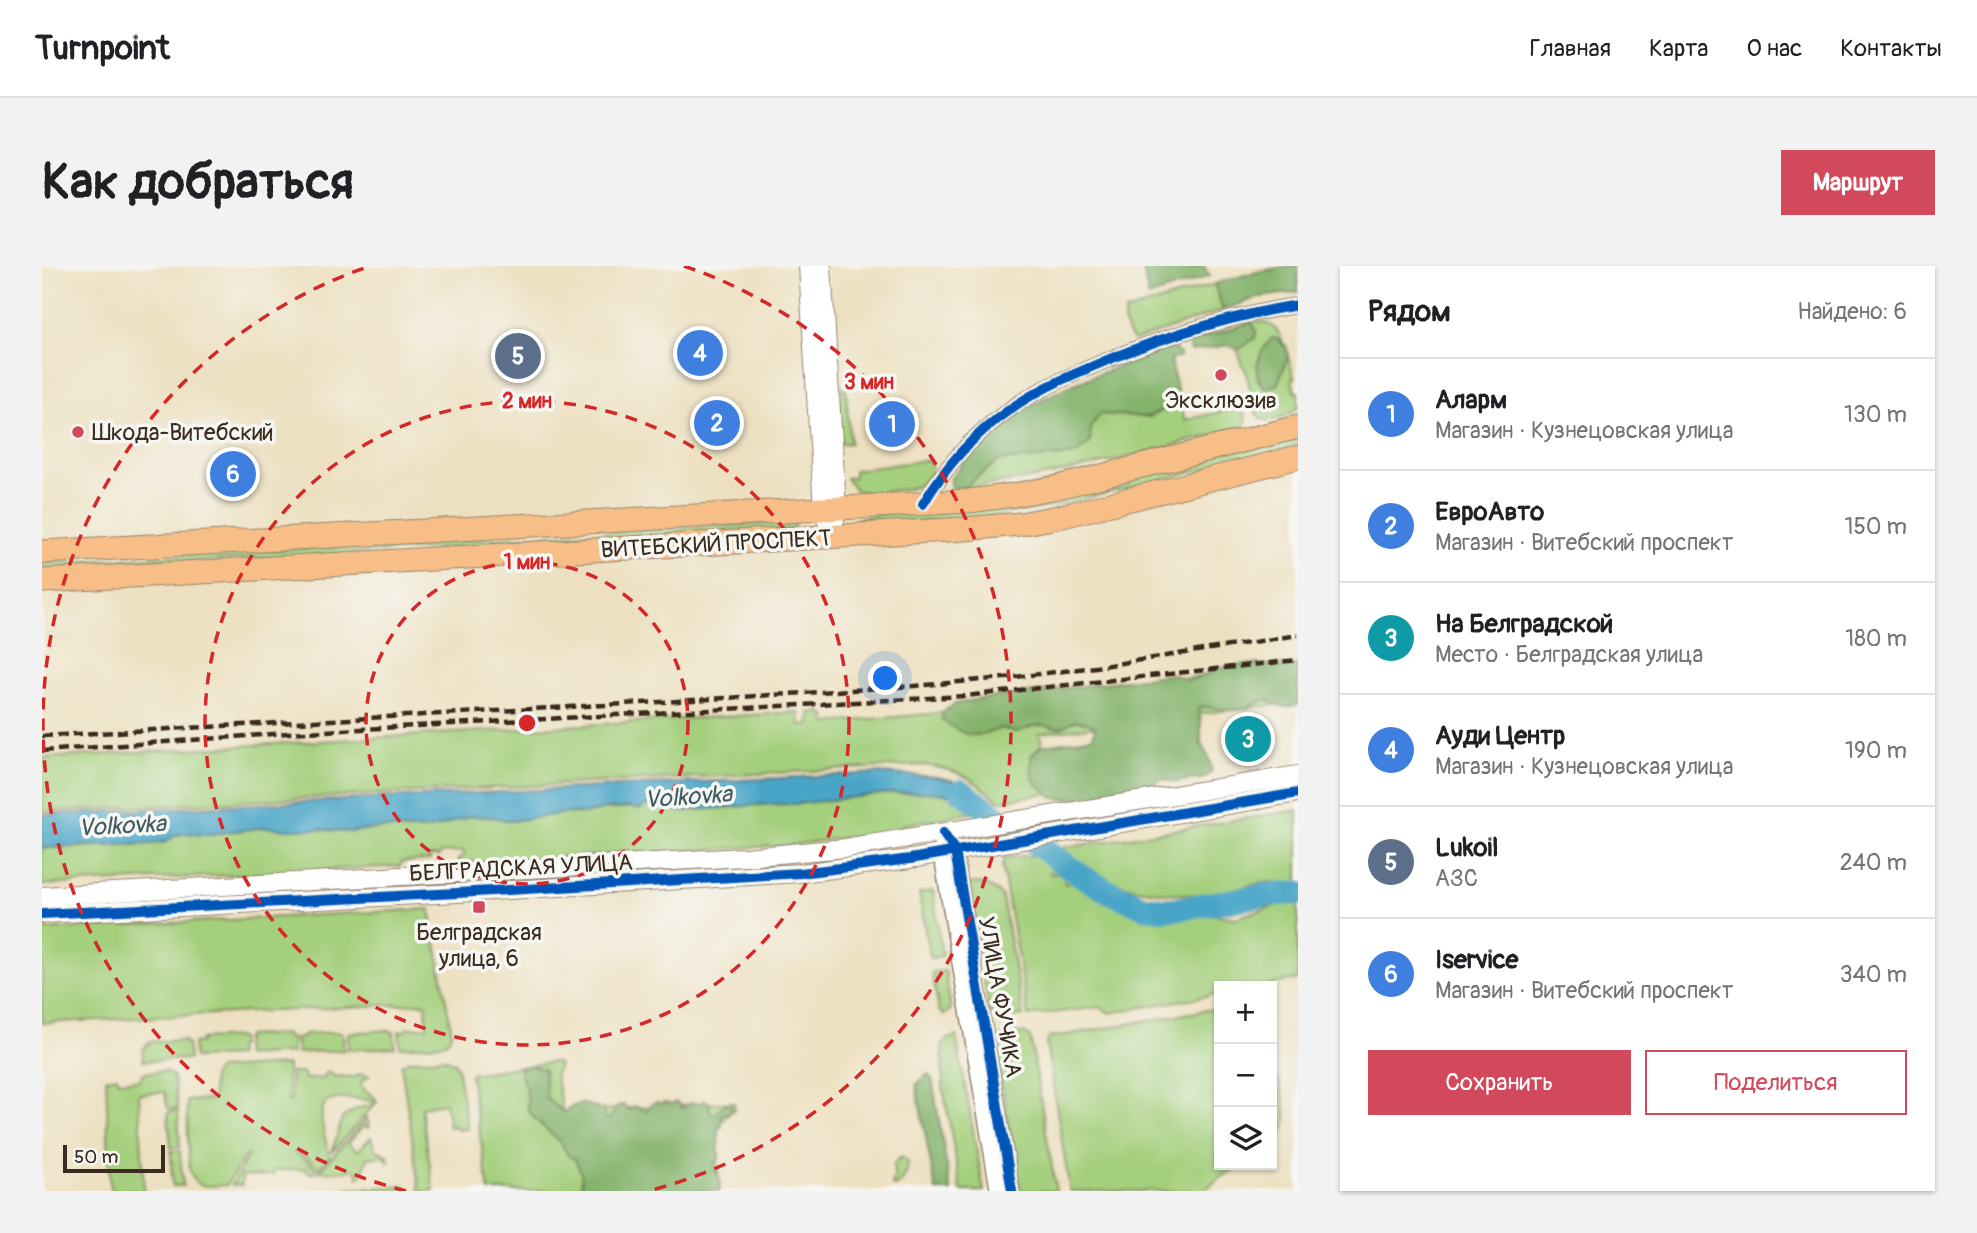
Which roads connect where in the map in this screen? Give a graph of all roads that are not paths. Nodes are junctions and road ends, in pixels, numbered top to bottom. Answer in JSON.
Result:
{"nodes":[{"id":1,"x":808,"y":266,"type":"edge"},
{"id":2,"x":822,"y":266,"type":"edge"},
{"id":3,"x":1298,"y":305,"type":"edge"},
{"id":4,"x":1298,"y":427,"type":"edge"},
{"id":5,"x":1298,"y":457,"type":"edge"},
{"id":6,"x":923,"y":503,"type":"junction"},
{"id":7,"x":830,"y":509,"type":"junction"},
{"id":8,"x":832,"y":537,"type":"junction"},
{"id":9,"x":42,"y":552,"type":"edge"},
{"id":10,"x":42,"y":580,"type":"edge"},
{"id":11,"x":1298,"y":775,"type":"edge"},
{"id":12,"x":1298,"y":793,"type":"edge"},
{"id":13,"x":943,"y":832,"type":"junction"},
{"id":14,"x":948,"y":852,"type":"junction"},
{"id":15,"x":42,"y":896,"type":"edge"},
{"id":16,"x":42,"y":914,"type":"edge"},
{"id":17,"x":998,"y":1191,"type":"edge"},
{"id":18,"x":1012,"y":1191,"type":"edge"}],
"edges":[{"from":1,"to":7,"type":"street"},
{"from":2,"to":7,"type":"street"},
{"from":3,"to":6,"type":"street"},
{"from":4,"to":6,"type":"main road","name":"ВИТЕБСКИЙ ПРОСПЕКТ"},
{"from":5,"to":8,"type":"main road","name":"ВИТЕБСКИЙ ПРОСПЕКТ"},
{"from":6,"to":7,"type":"main road","name":"ВИТЕБСКИЙ ПРОСПЕКТ"},
{"from":7,"to":8,"type":"street"},
{"from":7,"to":9,"type":"main road","name":"ВИТЕБСКИЙ ПРОСПЕКТ"},
{"from":8,"to":10,"type":"main road","name":"ВИТЕБСКИЙ ПРОСПЕКТ"},
{"from":11,"to":13,"type":"street","name":"БЕЛГРАДСКАЯ УЛИЦА"},
{"from":12,"to":14,"type":"street","name":"БЕЛГРАДСКАЯ УЛИЦА"},
{"from":13,"to":14,"type":"street","name":"УЛИЦА ФУЧИКА"},
{"from":13,"to":15,"type":"street","name":"БЕЛГРАДСКАЯ УЛИЦА"},
{"from":14,"to":16,"type":"street","name":"БЕЛГРАДСКАЯ УЛИЦА"},
{"from":14,"to":17,"type":"street","name":"УЛИЦА ФУЧИКА"},
{"from":14,"to":18,"type":"street","name":"УЛИЦА ФУЧИКА"}]}
